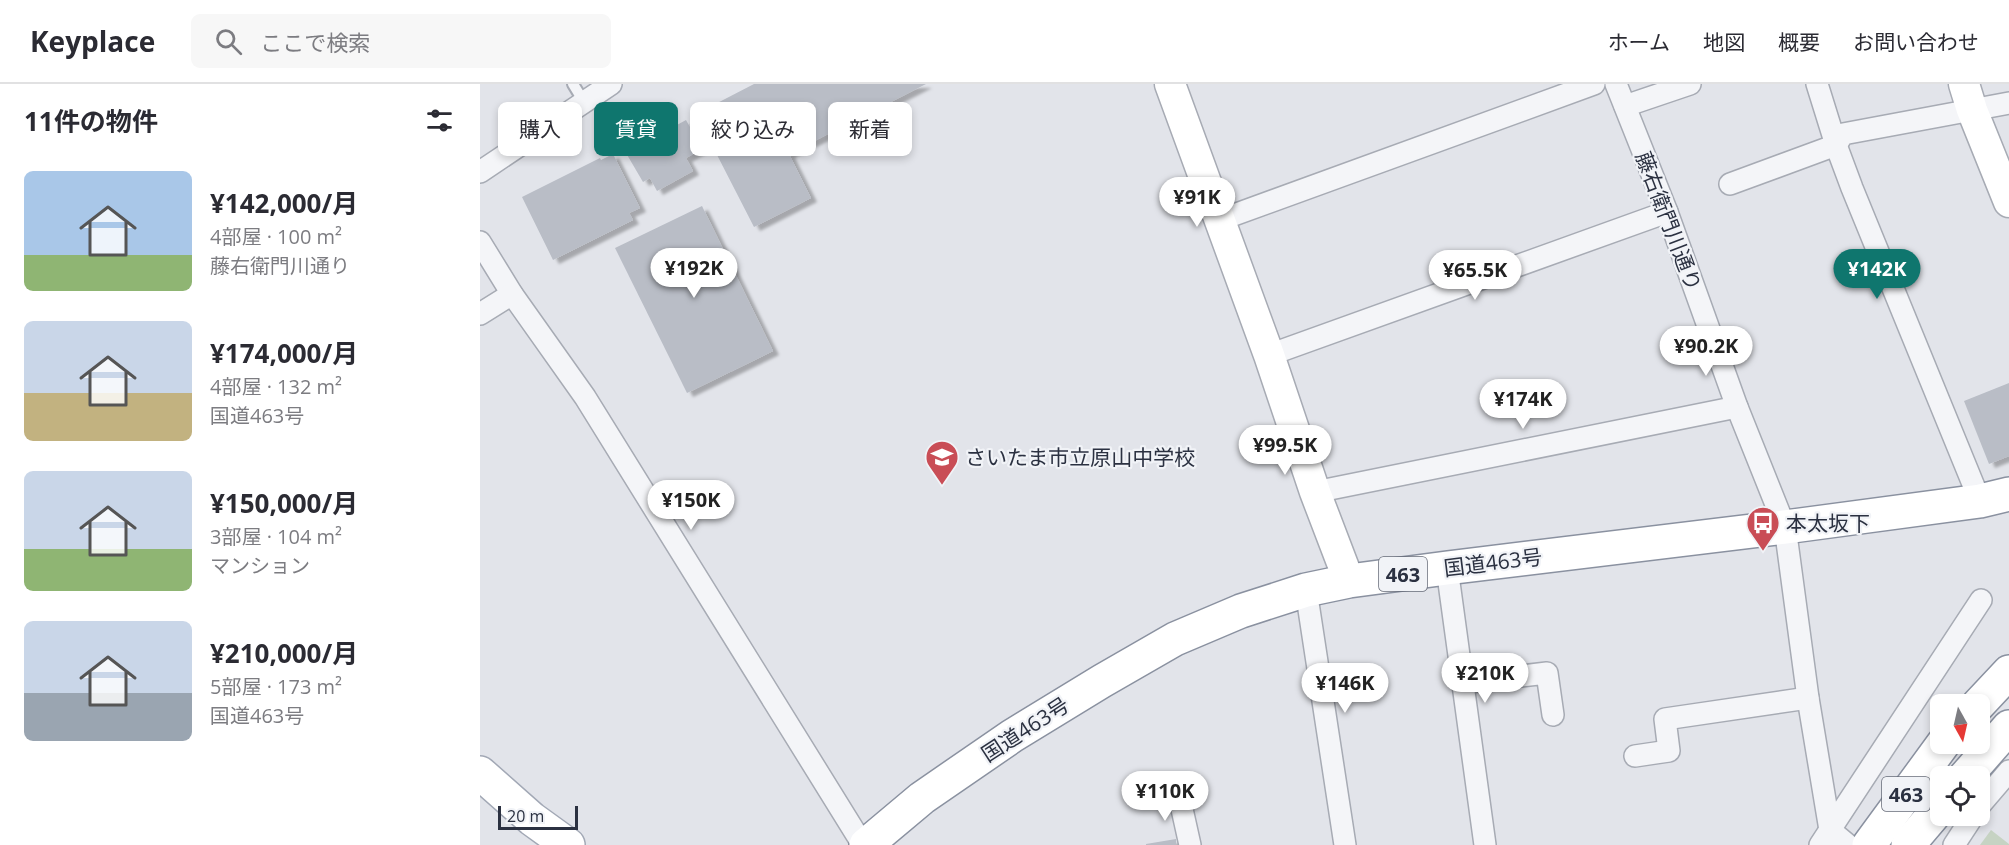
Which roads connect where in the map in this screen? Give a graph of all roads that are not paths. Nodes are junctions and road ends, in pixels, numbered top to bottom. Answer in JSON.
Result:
{"nodes":[{"id":1,"x":573,"y":84,"type":"edge"},
{"id":2,"x":611,"y":84,"type":"edge"},
{"id":3,"x":1170,"y":84,"type":"edge"},
{"id":4,"x":1594,"y":84,"type":"edge"},
{"id":5,"x":1616,"y":84,"type":"edge"},
{"id":6,"x":1690,"y":84,"type":"edge"},
{"id":7,"x":1817,"y":84,"type":"edge"},
{"id":8,"x":1968,"y":97,"type":"edge"},
{"id":9,"x":584,"y":102,"type":"junction"},
{"id":10,"x":2009,"y":103,"type":"edge"},
{"id":11,"x":1625,"y":106,"type":"junction"},
{"id":12,"x":1836,"y":145,"type":"junction"},
{"id":13,"x":480,"y":172,"type":"edge"},
{"id":14,"x":1730,"y":184,"type":"dead end"},
{"id":15,"x":2009,"y":202,"type":"edge"},
{"id":16,"x":1667,"y":212,"type":"junction"},
{"id":17,"x":1220,"y":220,"type":"junction"},
{"id":18,"x":480,"y":242,"type":"edge"},
{"id":19,"x":512,"y":294,"type":"junction"},
{"id":20,"x":480,"y":314,"type":"edge"},
{"id":21,"x":1269,"y":355,"type":"junction"},
{"id":22,"x":1737,"y":407,"type":"junction"},
{"id":23,"x":1315,"y":492,"type":"junction"},
{"id":24,"x":1995,"y":498,"type":"edge"},
{"id":25,"x":1785,"y":527,"type":"junction"},
{"id":26,"x":1447,"y":568,"type":"junction"},
{"id":27,"x":1349,"y":581,"type":"junction"},
{"id":28,"x":1306,"y":590,"type":"junction"},
{"id":29,"x":1981,"y":600,"type":"dead end"},
{"id":30,"x":2009,"y":672,"type":"edge"},
{"id":31,"x":1462,"y":683,"type":"junction"},
{"id":32,"x":1988,"y":694,"type":"edge"},
{"id":33,"x":1808,"y":698,"type":"junction"},
{"id":34,"x":1552,"y":715,"type":"dead end"},
{"id":35,"x":2009,"y":727,"type":"edge"},
{"id":36,"x":1936,"y":754,"type":"edge"},
{"id":37,"x":1635,"y":756,"type":"dead end"},
{"id":38,"x":1975,"y":766,"type":"edge"},
{"id":39,"x":2009,"y":771,"type":"edge"},
{"id":40,"x":480,"y":772,"type":"edge"},
{"id":41,"x":1178,"y":791,"type":"dead end"},
{"id":42,"x":1990,"y":793,"type":"edge"},
{"id":43,"x":1930,"y":819,"type":"edge"},
{"id":44,"x":1966,"y":826,"type":"edge"},
{"id":45,"x":1825,"y":837,"type":"edge"},
{"id":46,"x":568,"y":845,"type":"edge"},
{"id":47,"x":865,"y":845,"type":"edge"},
{"id":48,"x":1190,"y":845,"type":"edge"},
{"id":49,"x":1345,"y":845,"type":"edge"},
{"id":50,"x":1485,"y":845,"type":"edge"},
{"id":51,"x":1848,"y":845,"type":"edge"},
{"id":52,"x":1869,"y":845,"type":"edge"},
{"id":53,"x":1908,"y":845,"type":"edge"},
{"id":54,"x":1954,"y":845,"type":"edge"}],
"edges":[{"from":1,"to":9,"type":"lane"},
{"from":2,"to":9,"type":"street"},
{"from":3,"to":17,"type":"street"},
{"from":4,"to":17,"type":"street"},
{"from":5,"to":11,"type":"street","name":"藤右衛門川通り"},
{"from":6,"to":11,"type":"street"},
{"from":7,"to":12,"type":"street"},
{"from":8,"to":10,"type":"street"},
{"from":8,"to":12,"type":"street"},
{"from":8,"to":15,"type":"street"},
{"from":9,"to":13,"type":"street"},
{"from":11,"to":16,"type":"street","name":"藤右衛門川通り"},
{"from":12,"to":14,"type":"street"},
{"from":12,"to":24,"type":"street"},
{"from":16,"to":21,"type":"street"},
{"from":16,"to":22,"type":"street","name":"藤右衛門川通り"},
{"from":17,"to":21,"type":"street"},
{"from":18,"to":19,"type":"street"},
{"from":19,"to":20,"type":"street"},
{"from":19,"to":47,"type":"street"},
{"from":21,"to":23,"type":"street"},
{"from":22,"to":23,"type":"street"},
{"from":22,"to":25,"type":"street","name":"藤右衛門川通り"},
{"from":23,"to":27,"type":"street"},
{"from":24,"to":25,"type":"main road","name":"国道463号","number":"463"},
{"from":25,"to":26,"type":"main road","name":"国道463号","number":"463"},
{"from":25,"to":33,"type":"street","name":"藤右衛門川通り"},
{"from":26,"to":27,"type":"main road","name":"国道463号","number":"463"},
{"from":26,"to":31,"type":"street"},
{"from":27,"to":28,"type":"main road","name":"国道463号","number":"463"},
{"from":28,"to":47,"type":"main road","name":"国道463号","number":"463"},
{"from":28,"to":49,"type":"street"},
{"from":29,"to":45,"type":"street"},
{"from":30,"to":32,"type":"main road"},
{"from":31,"to":34,"type":"street"},
{"from":31,"to":50,"type":"street"},
{"from":33,"to":37,"type":"street"},
{"from":33,"to":45,"type":"street","name":"藤右衛門川通り"},
{"from":35,"to":38,"type":"main road"},
{"from":36,"to":52,"type":"main road","number":"463"},
{"from":39,"to":42,"type":"street"},
{"from":40,"to":46,"type":"main road"},
{"from":41,"to":48,"type":"street"},
{"from":43,"to":53,"type":"main road","number":"463"},
{"from":44,"to":54,"type":"street"},
{"from":45,"to":51,"type":"street"}]}
